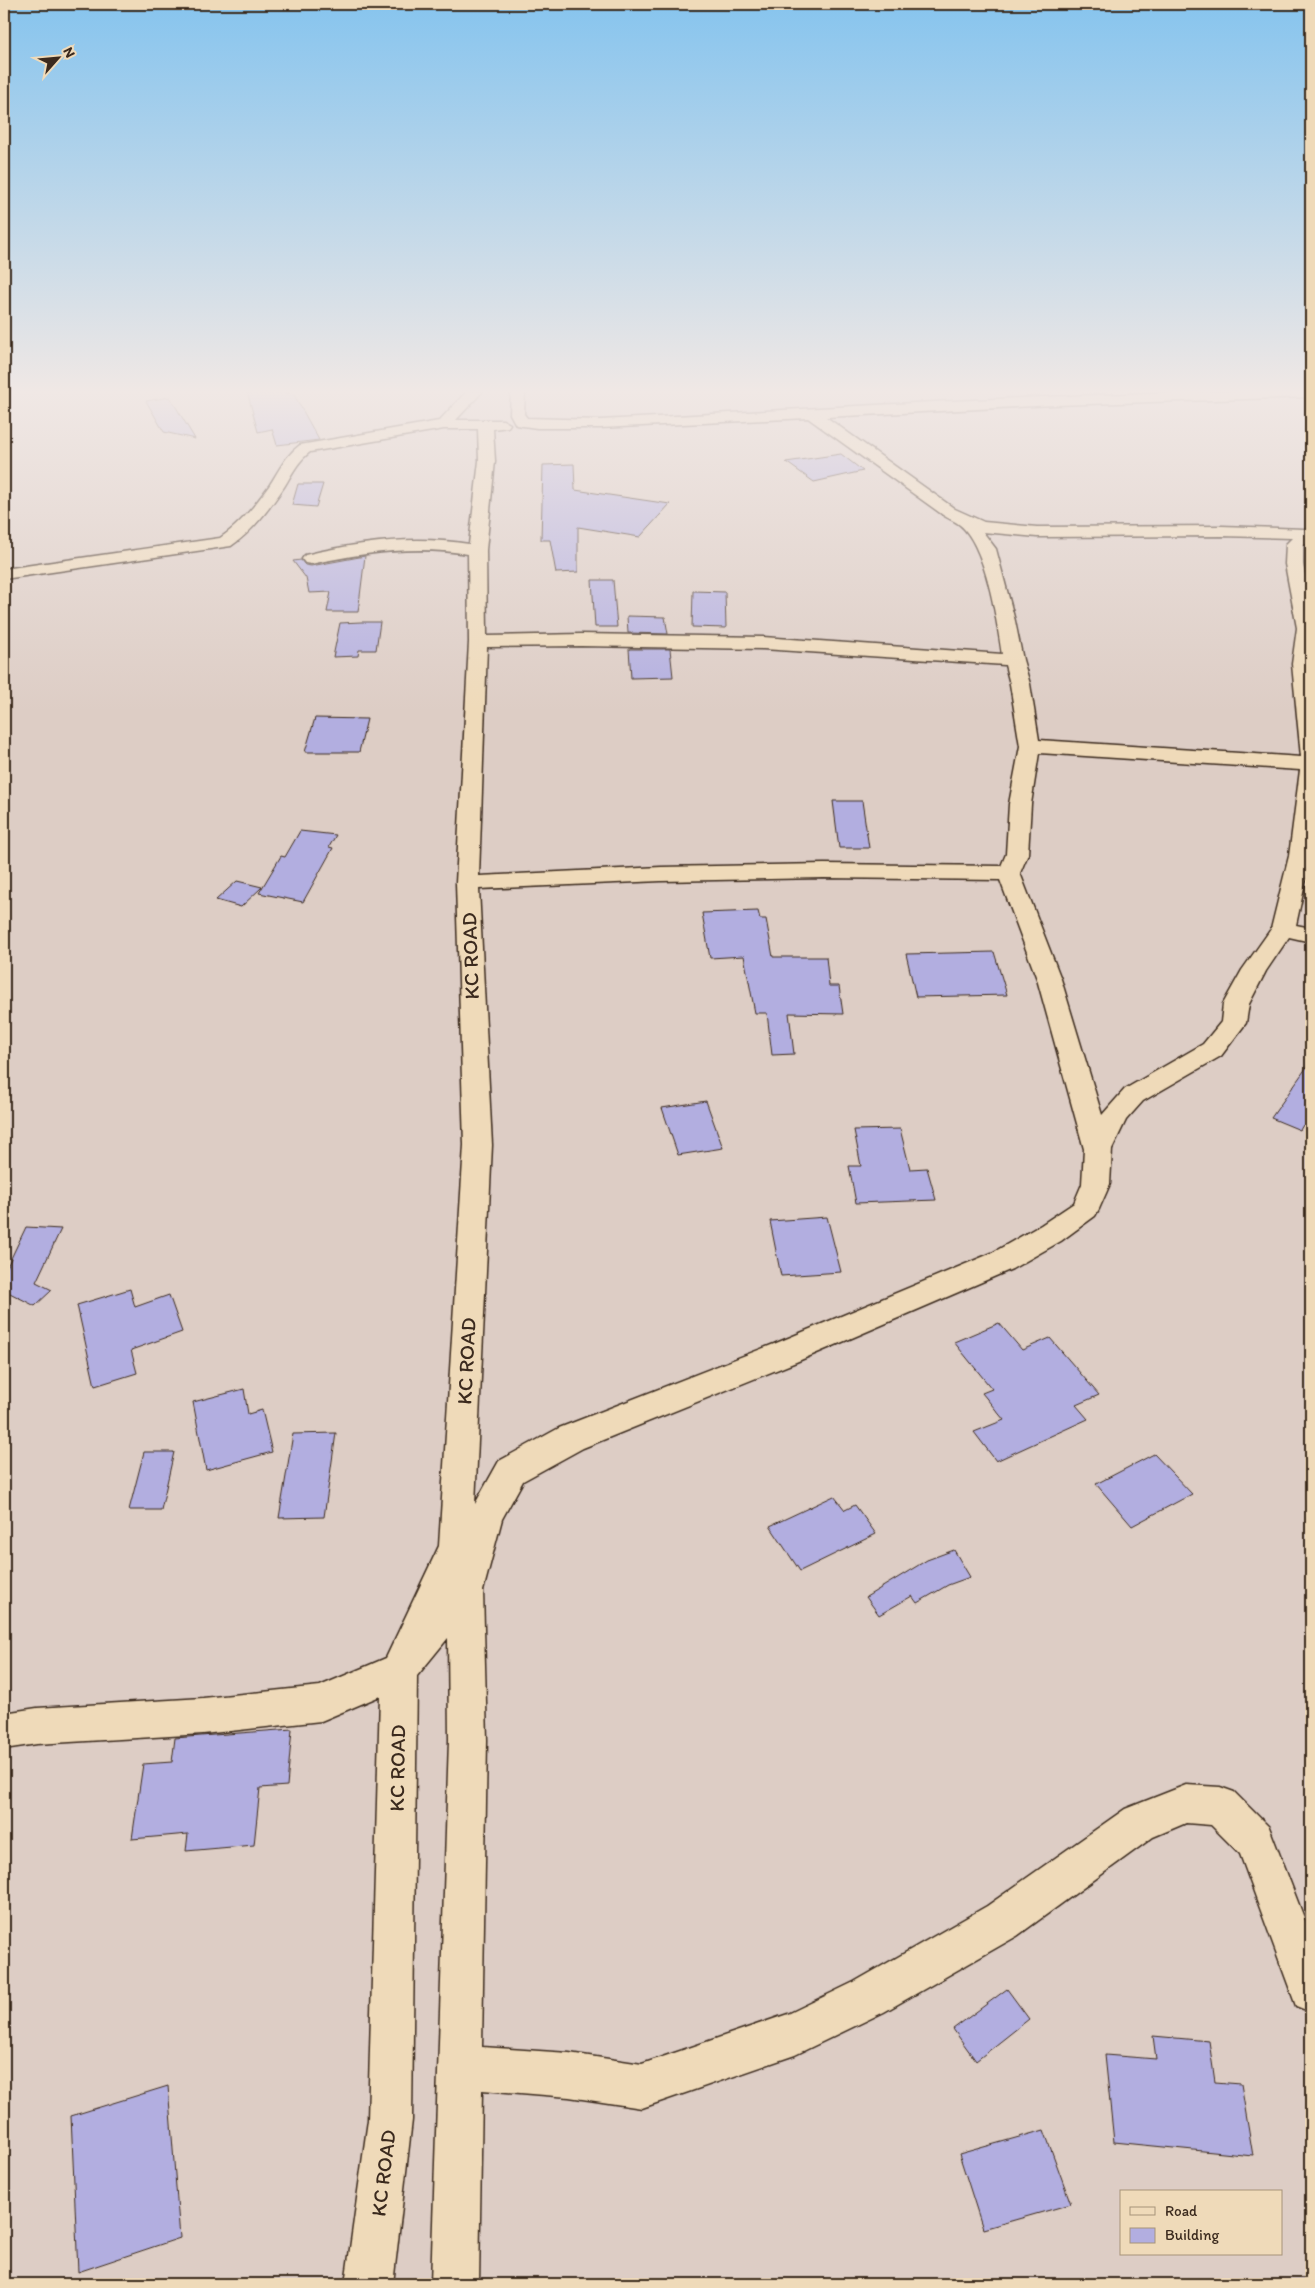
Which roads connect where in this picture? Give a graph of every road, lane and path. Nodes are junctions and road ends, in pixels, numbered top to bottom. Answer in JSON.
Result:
{"nodes":[{"id":1,"x":266,"y":498,"type":"edge"},
{"id":2,"x":482,"y":498,"type":"edge"},
{"id":3,"x":928,"y":498,"type":"edge"},
{"id":4,"x":967,"y":522,"type":"junction"},
{"id":5,"x":1309,"y":533,"type":"edge"},
{"id":6,"x":476,"y":550,"type":"junction"},
{"id":7,"x":311,"y":559,"type":"dead end"},
{"id":8,"x":4,"y":574,"type":"edge"},
{"id":9,"x":478,"y":642,"type":"junction"},
{"id":10,"x":1013,"y":660,"type":"junction"},
{"id":11,"x":1030,"y":746,"type":"junction"},
{"id":12,"x":1311,"y":758,"type":"edge"},
{"id":13,"x":1311,"y":764,"type":"edge"},
{"id":14,"x":1311,"y":768,"type":"edge"},
{"id":15,"x":1010,"y":873,"type":"junction"},
{"id":16,"x":467,"y":883,"type":"junction"},
{"id":17,"x":1283,"y":930,"type":"junction"},
{"id":18,"x":1311,"y":935,"type":"edge"},
{"id":19,"x":1098,"y":1149,"type":"junction"},
{"id":20,"x":465,"y":1591,"type":"junction"},
{"id":21,"x":399,"y":1670,"type":"junction"},
{"id":22,"x":4,"y":1731,"type":"edge"},
{"id":23,"x":1311,"y":1991,"type":"edge"},
{"id":24,"x":459,"y":2068,"type":"junction"},
{"id":25,"x":369,"y":2284,"type":"edge"},
{"id":26,"x":455,"y":2284,"type":"edge"}],
"edges":[{"from":1,"to":8,"type":"street"},
{"from":2,"to":6,"type":"street","name":"KC ROAD"},
{"from":3,"to":4,"type":"street"},
{"from":4,"to":5,"type":"street"},
{"from":4,"to":10,"type":"street"},
{"from":5,"to":12,"type":"street"},
{"from":6,"to":7,"type":"street"},
{"from":6,"to":9,"type":"street","name":"KC ROAD"},
{"from":9,"to":10,"type":"street"},
{"from":9,"to":16,"type":"street","name":"KC ROAD"},
{"from":10,"to":11,"type":"street"},
{"from":11,"to":13,"type":"street"},
{"from":11,"to":15,"type":"street"},
{"from":14,"to":17,"type":"street"},
{"from":15,"to":16,"type":"street"},
{"from":15,"to":19,"type":"street"},
{"from":16,"to":21,"type":"street","name":"KC ROAD"},
{"from":17,"to":18,"type":"street"},
{"from":17,"to":19,"type":"street"},
{"from":19,"to":20,"type":"street"},
{"from":20,"to":21,"type":"street"},
{"from":20,"to":24,"type":"street"},
{"from":21,"to":22,"type":"street"},
{"from":21,"to":25,"type":"street","name":"KC ROAD"},
{"from":23,"to":24,"type":"street"},
{"from":24,"to":26,"type":"street"}]}
